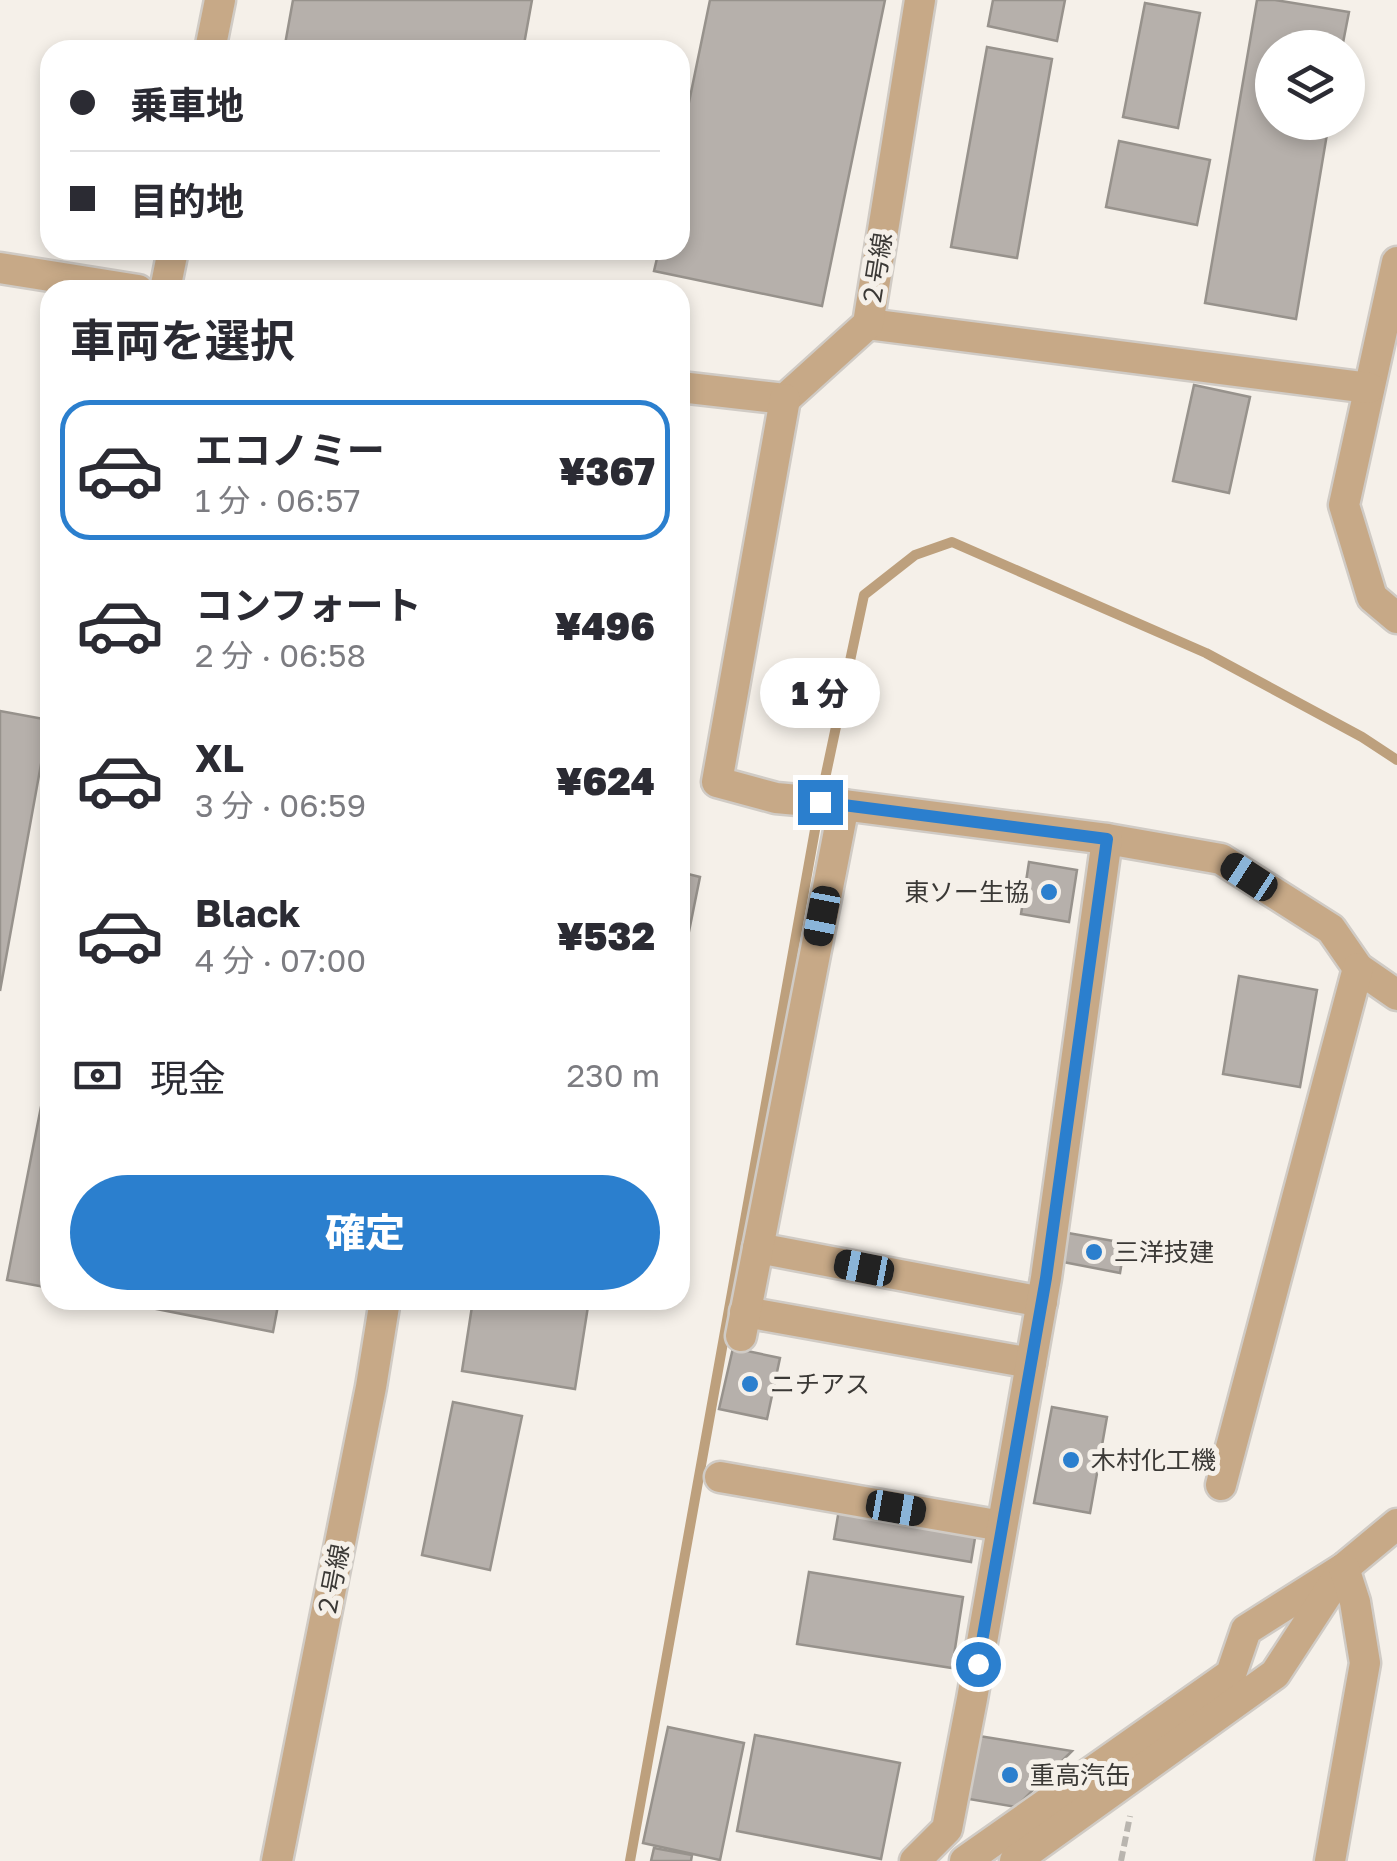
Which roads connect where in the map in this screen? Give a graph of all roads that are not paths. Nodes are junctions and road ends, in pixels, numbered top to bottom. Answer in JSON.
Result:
{"nodes":[{"id":1,"x":220,"y":0,"type":"edge"},
{"id":2,"x":920,"y":0,"type":"edge"},
{"id":3,"x":212,"y":40,"type":"edge"},
{"id":4,"x":1397,"y":262,"type":"edge"},
{"id":5,"x":0,"y":268,"type":"edge"},
{"id":6,"x":75,"y":280,"type":"edge"},
{"id":7,"x":868,"y":324,"type":"junction"},
{"id":8,"x":690,"y":388,"type":"edge"},
{"id":9,"x":1370,"y":388,"type":"junction"},
{"id":10,"x":786,"y":400,"type":"junction"},
{"id":11,"x":1397,"y":618,"type":"edge"},
{"id":12,"x":844,"y":805,"type":"junction"},
{"id":13,"x":1107,"y":839,"type":"junction"},
{"id":14,"x":1358,"y":968,"type":"junction"},
{"id":15,"x":1397,"y":996,"type":"edge"},
{"id":16,"x":758,"y":1248,"type":"junction"},
{"id":17,"x":1042,"y":1302,"type":"junction"},
{"id":18,"x":383,"y":1310,"type":"edge"},
{"id":19,"x":1031,"y":1363,"type":"junction"},
{"id":20,"x":720,"y":1477,"type":"dead end"},
{"id":21,"x":1221,"y":1485,"type":"dead end"},
{"id":22,"x":1397,"y":1524,"type":"edge"},
{"id":23,"x":1002,"y":1526,"type":"junction"},
{"id":24,"x":1344,"y":1568,"type":"junction"},
{"id":25,"x":277,"y":1861,"type":"edge"},
{"id":26,"x":915,"y":1861,"type":"edge"},
{"id":27,"x":965,"y":1861,"type":"edge"},
{"id":28,"x":1014,"y":1861,"type":"edge"},
{"id":29,"x":1330,"y":1861,"type":"edge"}],
"edges":[{"from":1,"to":3,"type":"street"},
{"from":2,"to":7,"type":"street","name":"２号線"},
{"from":4,"to":9,"type":"street"},
{"from":5,"to":6,"type":"street"},
{"from":7,"to":9,"type":"street"},
{"from":7,"to":10,"type":"street","name":"２号線"},
{"from":8,"to":10,"type":"street"},
{"from":9,"to":11,"type":"street"},
{"from":10,"to":12,"type":"street"},
{"from":12,"to":13,"type":"street"},
{"from":12,"to":16,"type":"street"},
{"from":13,"to":14,"type":"street"},
{"from":13,"to":17,"type":"street"},
{"from":14,"to":15,"type":"street"},
{"from":14,"to":21,"type":"street"},
{"from":16,"to":17,"type":"street"},
{"from":16,"to":19,"type":"street"},
{"from":17,"to":19,"type":"street"},
{"from":18,"to":25,"type":"street","name":"２号線"},
{"from":19,"to":23,"type":"street"},
{"from":20,"to":23,"type":"street"},
{"from":22,"to":24,"type":"street"},
{"from":23,"to":26,"type":"street"},
{"from":24,"to":27,"type":"street"},
{"from":24,"to":28,"type":"street"},
{"from":24,"to":29,"type":"street"}]}
